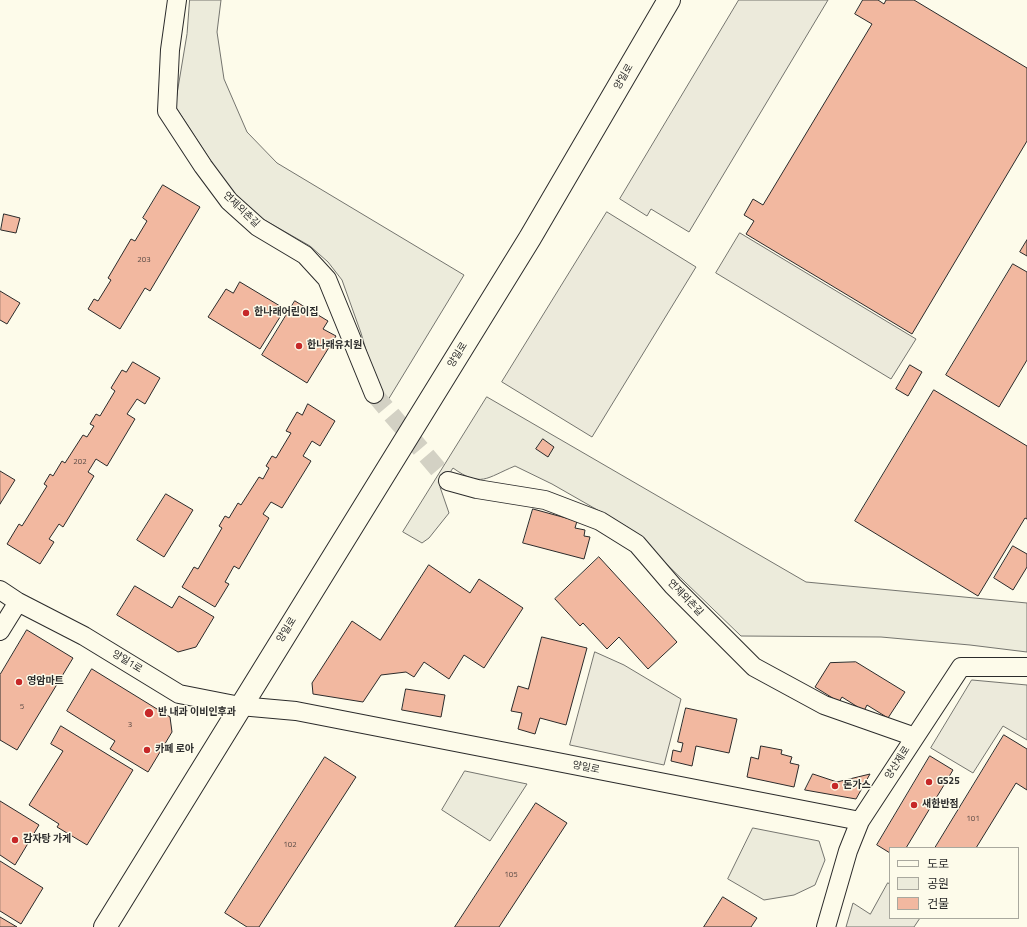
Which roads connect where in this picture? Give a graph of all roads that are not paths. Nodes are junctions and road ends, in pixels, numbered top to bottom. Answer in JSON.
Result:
{"nodes":[{"id":1,"x":177,"y":0,"type":"edge"},
{"id":2,"x":669,"y":0,"type":"edge"},
{"id":3,"x":374,"y":394,"type":"tunnel mouth"},
{"id":4,"x":448,"y":481,"type":"tunnel mouth"},
{"id":5,"x":0,"y":590,"type":"edge"},
{"id":6,"x":18,"y":602,"type":"junction"},
{"id":7,"x":0,"y":631,"type":"edge"},
{"id":8,"x":1027,"y":667,"type":"edge"},
{"id":9,"x":240,"y":706,"type":"junction"},
{"id":10,"x":915,"y":737,"type":"junction"},
{"id":11,"x":860,"y":822,"type":"junction"},
{"id":12,"x":105,"y":927,"type":"edge"},
{"id":13,"x":826,"y":927,"type":"edge"}],
"edges":[{"from":1,"to":3,"type":"street","name":"연제외촌길"},
{"from":2,"to":9,"type":"main road","name":"양일로"},
{"from":4,"to":10,"type":"street","name":"연제외촌길"},
{"from":5,"to":6,"type":"street","name":"양일1로"},
{"from":6,"to":7,"type":"street"},
{"from":6,"to":9,"type":"street","name":"양일1로"},
{"from":8,"to":10,"type":"street","name":"양산제로"},
{"from":9,"to":11,"type":"street","name":"양일로"},
{"from":9,"to":12,"type":"main road","name":"양일로"},
{"from":10,"to":11,"type":"street","name":"양산제로"},
{"from":11,"to":13,"type":"street","name":"양산제로"}]}
